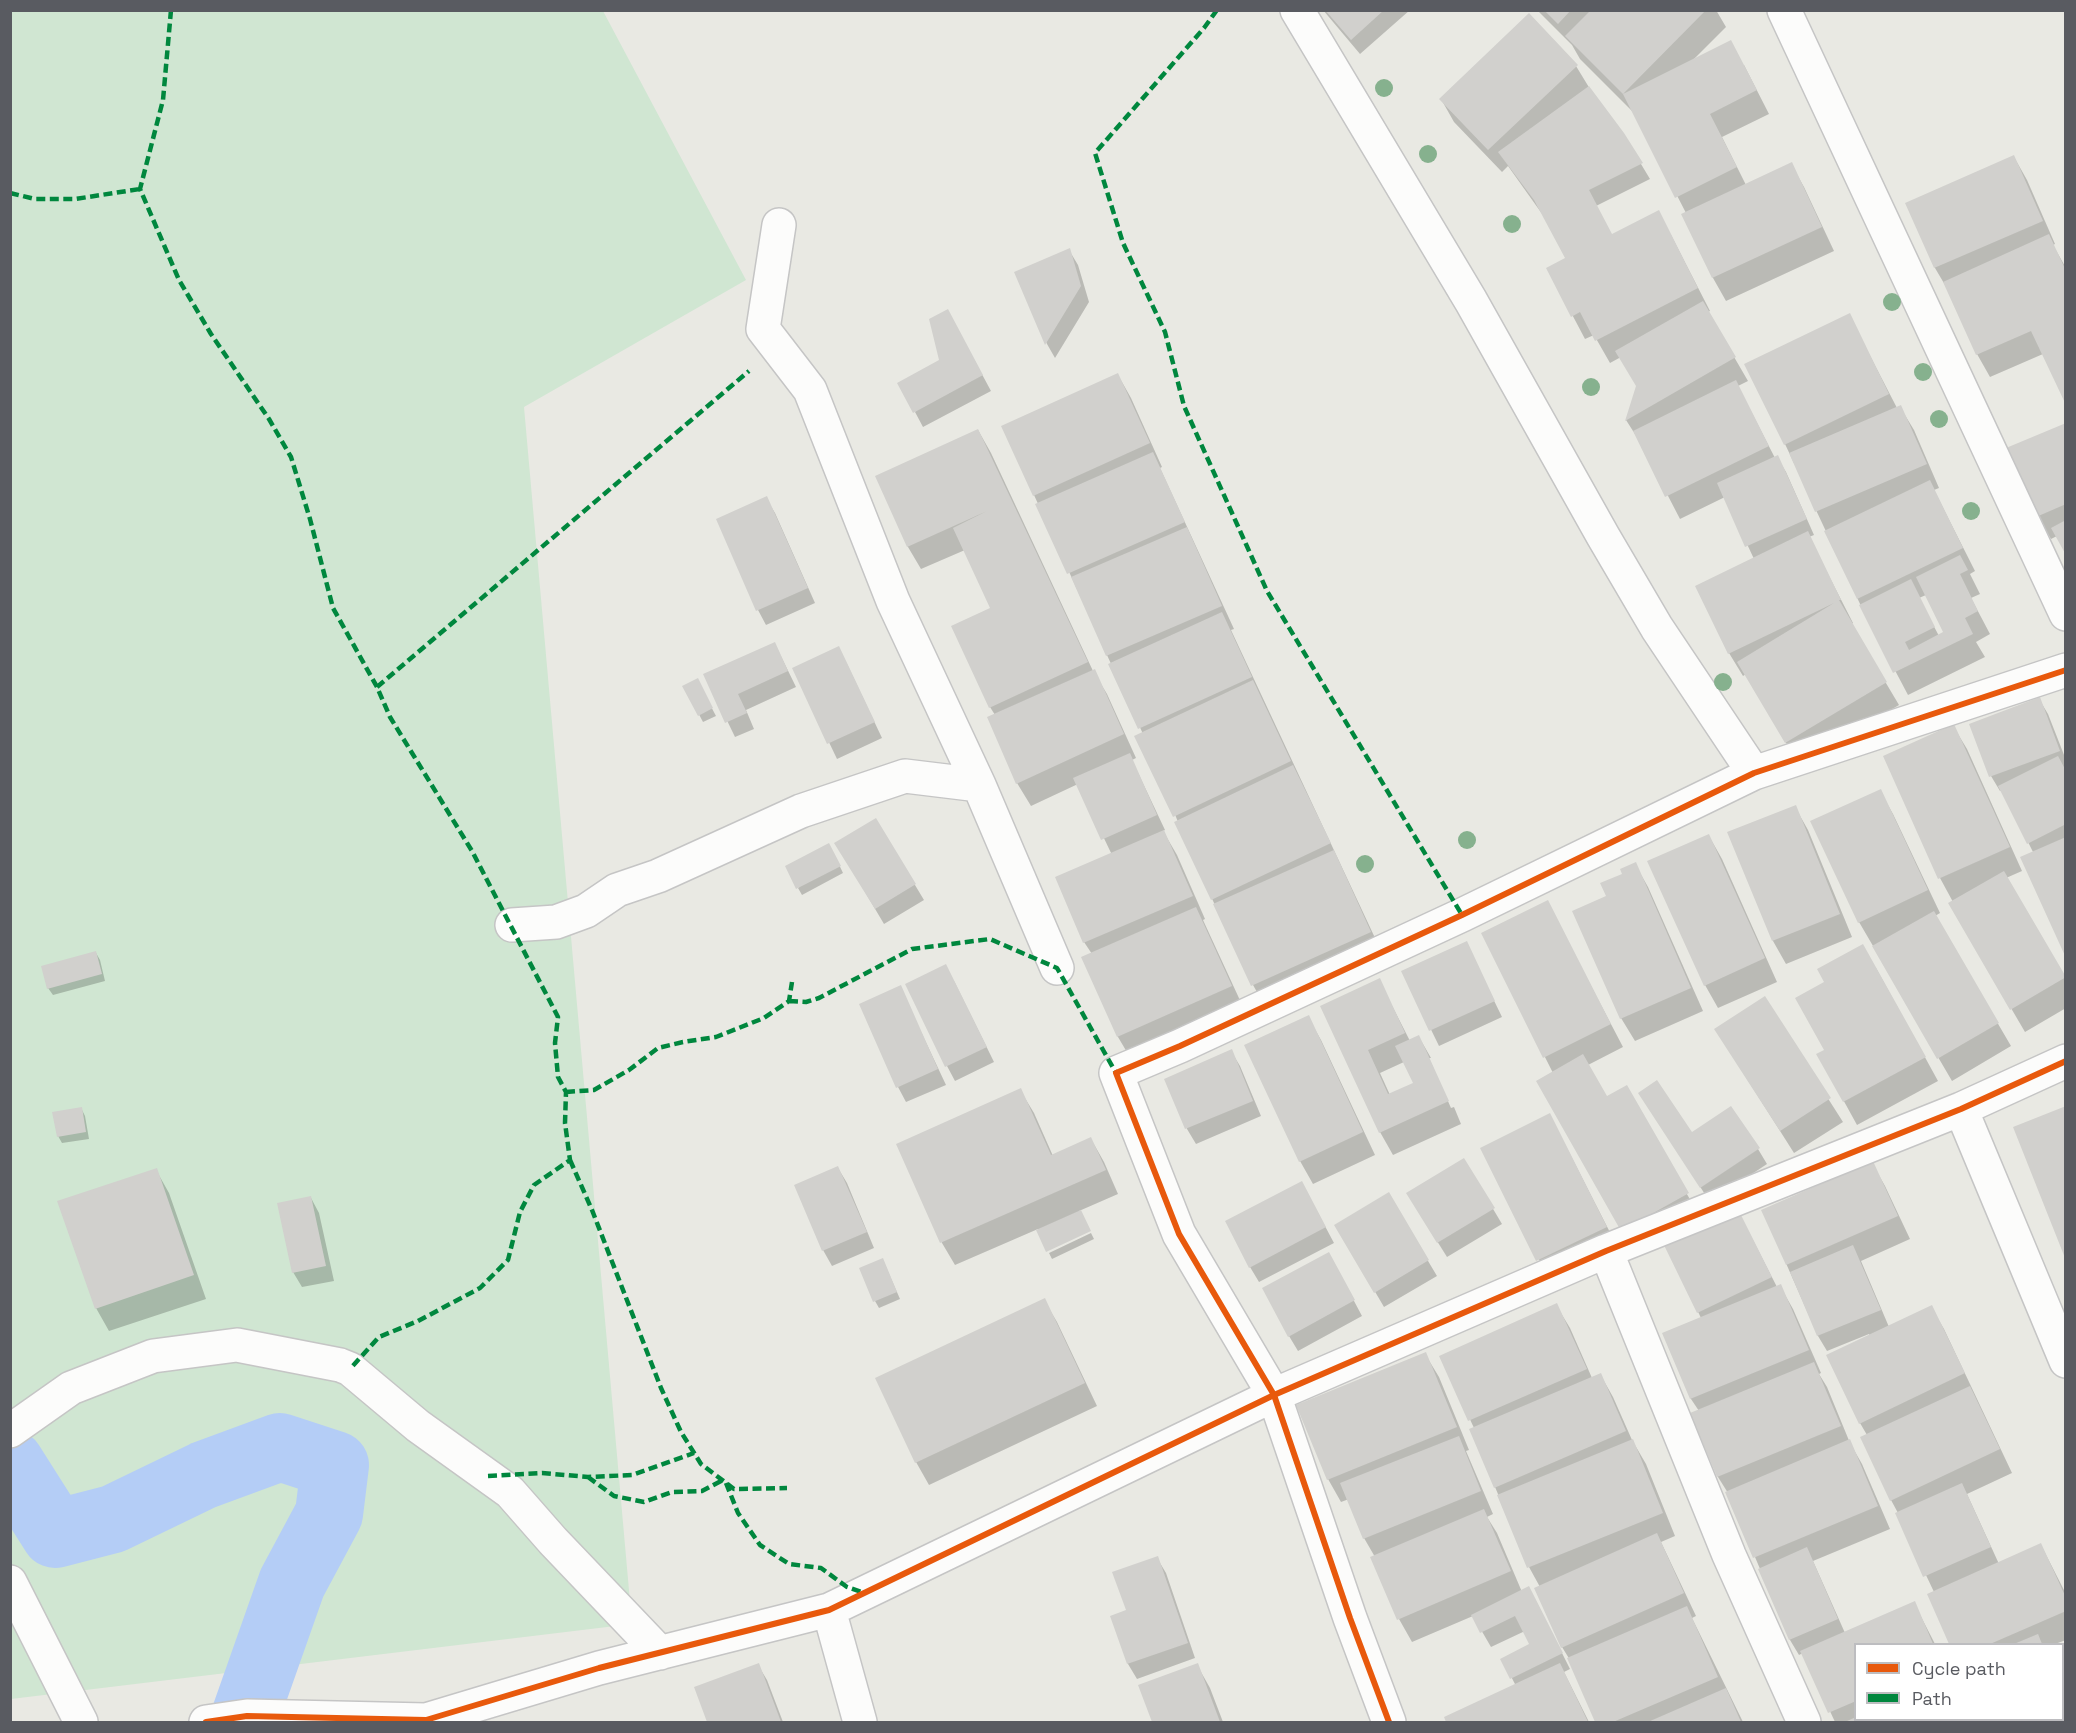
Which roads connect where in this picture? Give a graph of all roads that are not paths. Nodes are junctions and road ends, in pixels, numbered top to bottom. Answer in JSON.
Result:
{"nodes":[{"id":1,"x":1297,"y":10,"type":"edge"},
{"id":2,"x":1784,"y":10,"type":"edge"},
{"id":3,"x":779,"y":225,"type":"dead end"},
{"id":4,"x":2066,"y":614,"type":"edge"},
{"id":5,"x":2066,"y":670,"type":"edge"},
{"id":6,"x":1754,"y":773,"type":"junction"},
{"id":7,"x":979,"y":785,"type":"junction"},
{"id":8,"x":512,"y":925,"type":"dead end"},
{"id":9,"x":1057,"y":968,"type":"dead end"},
{"id":10,"x":2066,"y":1060,"type":"edge"},
{"id":11,"x":1961,"y":1109,"type":"junction"},
{"id":12,"x":1606,"y":1251,"type":"junction"},
{"id":13,"x":2066,"y":1361,"type":"edge"},
{"id":14,"x":1274,"y":1395,"type":"junction"},
{"id":15,"x":10,"y":1431,"type":"edge"},
{"id":16,"x":10,"y":1582,"type":"edge"},
{"id":17,"x":829,"y":1610,"type":"junction"},
{"id":18,"x":660,"y":1653,"type":"junction"},
{"id":19,"x":81,"y":1722,"type":"edge"},
{"id":20,"x":206,"y":1722,"type":"edge"},
{"id":21,"x":860,"y":1722,"type":"edge"},
{"id":22,"x":1389,"y":1722,"type":"edge"},
{"id":23,"x":1804,"y":1722,"type":"edge"}],
"edges":[{"from":1,"to":6,"type":"street"},
{"from":2,"to":4,"type":"street"},
{"from":3,"to":7,"type":"street"},
{"from":5,"to":6,"type":"street"},
{"from":6,"to":14,"type":"street"},
{"from":7,"to":8,"type":"street"},
{"from":7,"to":9,"type":"street"},
{"from":10,"to":11,"type":"street"},
{"from":11,"to":12,"type":"street"},
{"from":11,"to":13,"type":"street"},
{"from":12,"to":14,"type":"street"},
{"from":12,"to":23,"type":"street"},
{"from":14,"to":17,"type":"street"},
{"from":14,"to":22,"type":"street"},
{"from":15,"to":18,"type":"street"},
{"from":16,"to":19,"type":"street"},
{"from":17,"to":18,"type":"street"},
{"from":17,"to":21,"type":"street"},
{"from":18,"to":20,"type":"street"}]}
